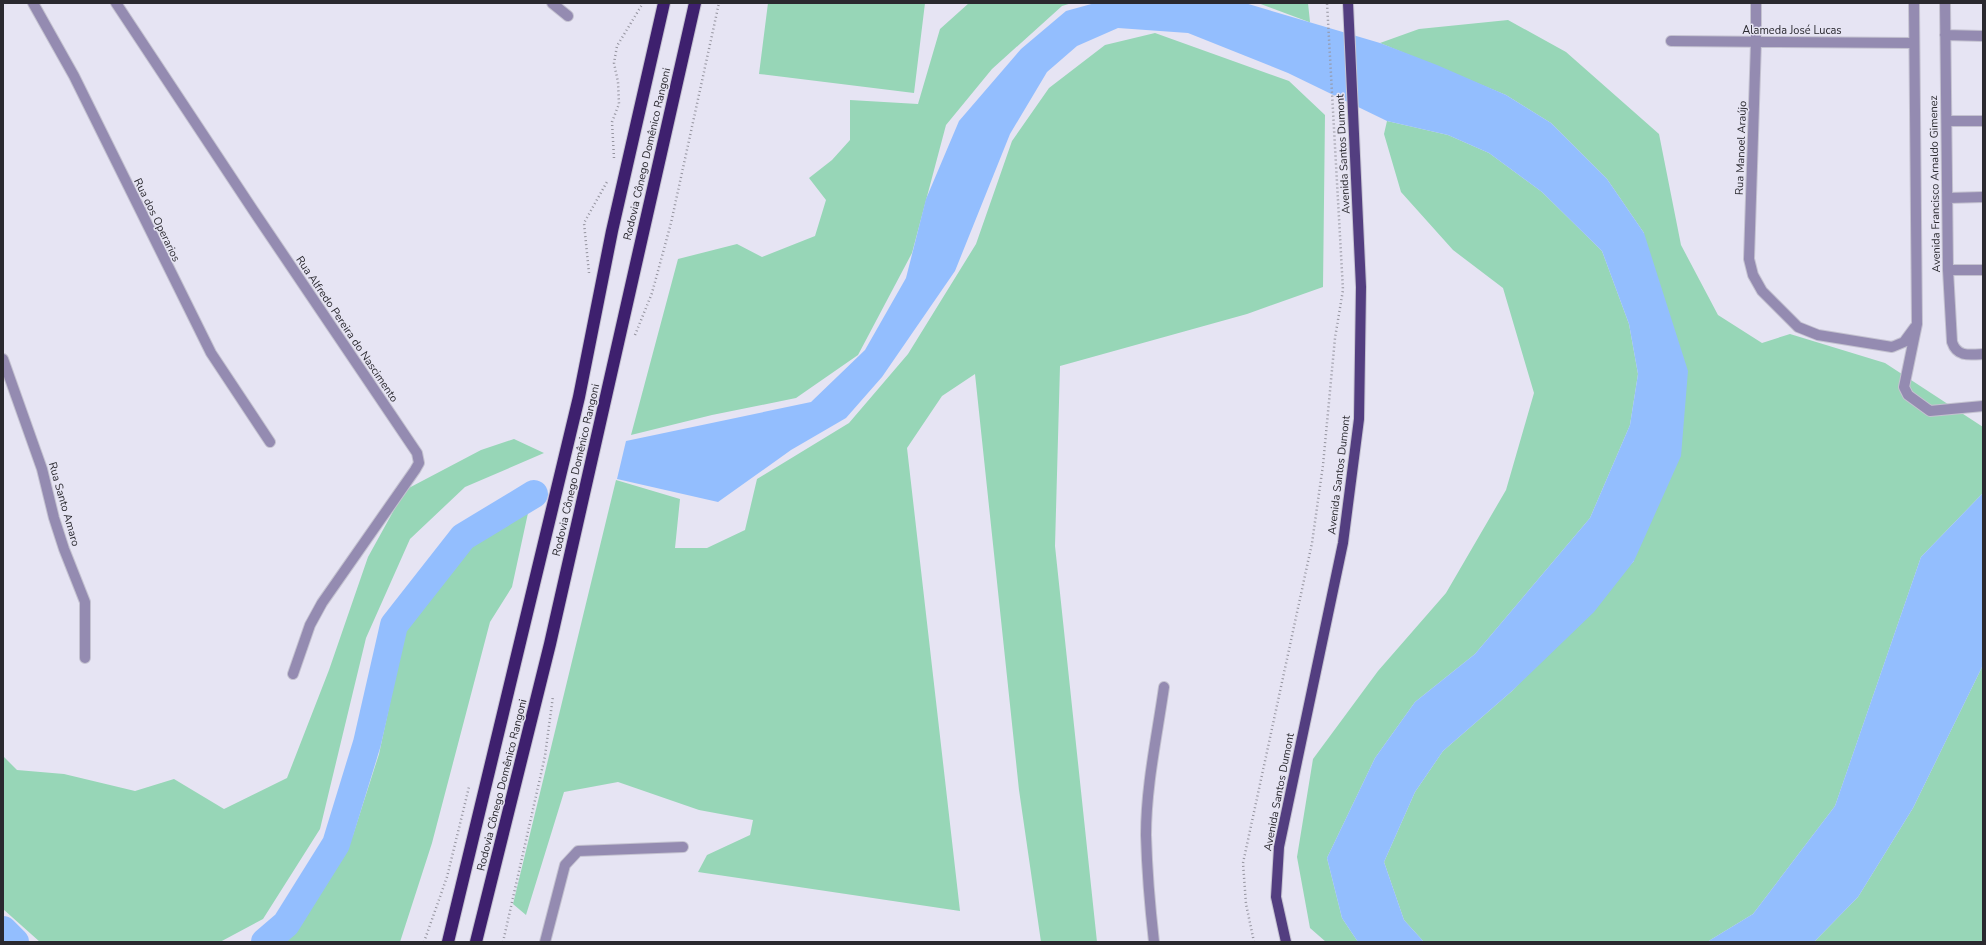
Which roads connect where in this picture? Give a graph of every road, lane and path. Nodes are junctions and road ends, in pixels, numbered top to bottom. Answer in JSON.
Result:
{"nodes":[{"id":1,"x":33,"y":3,"type":"edge"},
{"id":2,"x":116,"y":3,"type":"edge"},
{"id":3,"x":552,"y":3,"type":"edge"},
{"id":4,"x":643,"y":3,"type":"edge"},
{"id":5,"x":664,"y":3,"type":"edge"},
{"id":6,"x":695,"y":3,"type":"edge"},
{"id":7,"x":718,"y":3,"type":"edge"},
{"id":8,"x":1327,"y":3,"type":"edge"},
{"id":9,"x":1348,"y":3,"type":"edge"},
{"id":10,"x":1756,"y":3,"type":"edge"},
{"id":11,"x":1914,"y":3,"type":"edge"},
{"id":12,"x":1945,"y":3,"type":"edge"},
{"id":13,"x":568,"y":16,"type":"dead end"},
{"id":14,"x":1945,"y":35,"type":"junction"},
{"id":15,"x":1983,"y":36,"type":"edge"},
{"id":16,"x":1671,"y":41,"type":"dead end"},
{"id":17,"x":1756,"y":42,"type":"junction"},
{"id":18,"x":1913,"y":43,"type":"junction"},
{"id":19,"x":1983,"y":121,"type":"edge"},
{"id":20,"x":1947,"y":122,"type":"junction"},
{"id":21,"x":612,"y":163,"type":"dead end"},
{"id":22,"x":609,"y":175,"type":"dead end"},
{"id":23,"x":1983,"y":197,"type":"edge"},
{"id":24,"x":1948,"y":198,"type":"junction"},
{"id":25,"x":1948,"y":270,"type":"junction"},
{"id":26,"x":1983,"y":270,"type":"edge"},
{"id":27,"x":589,"y":276,"type":"dead end"},
{"id":28,"x":1917,"y":324,"type":"junction"},
{"id":29,"x":635,"y":336,"type":"dead end"},
{"id":30,"x":1983,"y":354,"type":"edge"},
{"id":31,"x":3,"y":359,"type":"edge"},
{"id":32,"x":1983,"y":406,"type":"edge"},
{"id":33,"x":270,"y":442,"type":"dead end"},
{"id":34,"x":85,"y":658,"type":"dead end"},
{"id":35,"x":293,"y":674,"type":"dead end"},
{"id":36,"x":1164,"y":687,"type":"dead end"},
{"id":37,"x":554,"y":688,"type":"dead end"},
{"id":38,"x":470,"y":784,"type":"dead end"},
{"id":39,"x":683,"y":847,"type":"dead end"},
{"id":40,"x":424,"y":942,"type":"edge"},
{"id":41,"x":448,"y":942,"type":"edge"},
{"id":42,"x":476,"y":942,"type":"edge"},
{"id":43,"x":503,"y":942,"type":"edge"},
{"id":44,"x":545,"y":942,"type":"edge"},
{"id":45,"x":1154,"y":942,"type":"edge"},
{"id":46,"x":1254,"y":942,"type":"edge"},
{"id":47,"x":1286,"y":942,"type":"edge"}],
"edges":[{"from":1,"to":33,"type":"street","name":"Rua dos Operarios"},
{"from":2,"to":35,"type":"street","name":"Rua Alfredo Pereira do Nascimento"},
{"from":3,"to":13,"type":"street"},
{"from":4,"to":21,"type":"path"},
{"from":5,"to":41,"type":"highway","name":"Rodovia Cônego Domênico Rangoni"},
{"from":6,"to":42,"type":"highway","name":"Rodovia Cônego Domênico Rangoni"},
{"from":7,"to":29,"type":"path"},
{"from":8,"to":46,"type":"path"},
{"from":9,"to":47,"type":"main road","name":"Avenida Santos Dumont"},
{"from":10,"to":17,"type":"street","name":"Rua Manoel Araújo"},
{"from":11,"to":18,"type":"street","name":"Avenida Francisco Arnaldo Gimenez"},
{"from":12,"to":14,"type":"street","name":"Avenida Francisco Arnaldo Gimenez"},
{"from":14,"to":15,"type":"street"},
{"from":14,"to":20,"type":"street","name":"Avenida Francisco Arnaldo Gimenez"},
{"from":16,"to":17,"type":"street","name":"Alameda José Lucas"},
{"from":17,"to":18,"type":"street","name":"Alameda José Lucas"},
{"from":17,"to":28,"type":"street","name":"Rua Manoel Araújo"},
{"from":18,"to":28,"type":"street","name":"Avenida Francisco Arnaldo Gimenez"},
{"from":19,"to":20,"type":"street"},
{"from":20,"to":24,"type":"street","name":"Avenida Francisco Arnaldo Gimenez"},
{"from":22,"to":27,"type":"path"},
{"from":23,"to":24,"type":"street"},
{"from":24,"to":25,"type":"street","name":"Avenida Francisco Arnaldo Gimenez"},
{"from":25,"to":26,"type":"street"},
{"from":25,"to":30,"type":"street","name":"Avenida Francisco Arnaldo Gimenez"},
{"from":28,"to":32,"type":"street","name":"Avenida Francisco Arnaldo Gimenez"},
{"from":31,"to":34,"type":"street","name":"Rua Santo Amaro"},
{"from":36,"to":45,"type":"street"},
{"from":37,"to":43,"type":"path"},
{"from":38,"to":40,"type":"path"},
{"from":39,"to":44,"type":"street"}]}
